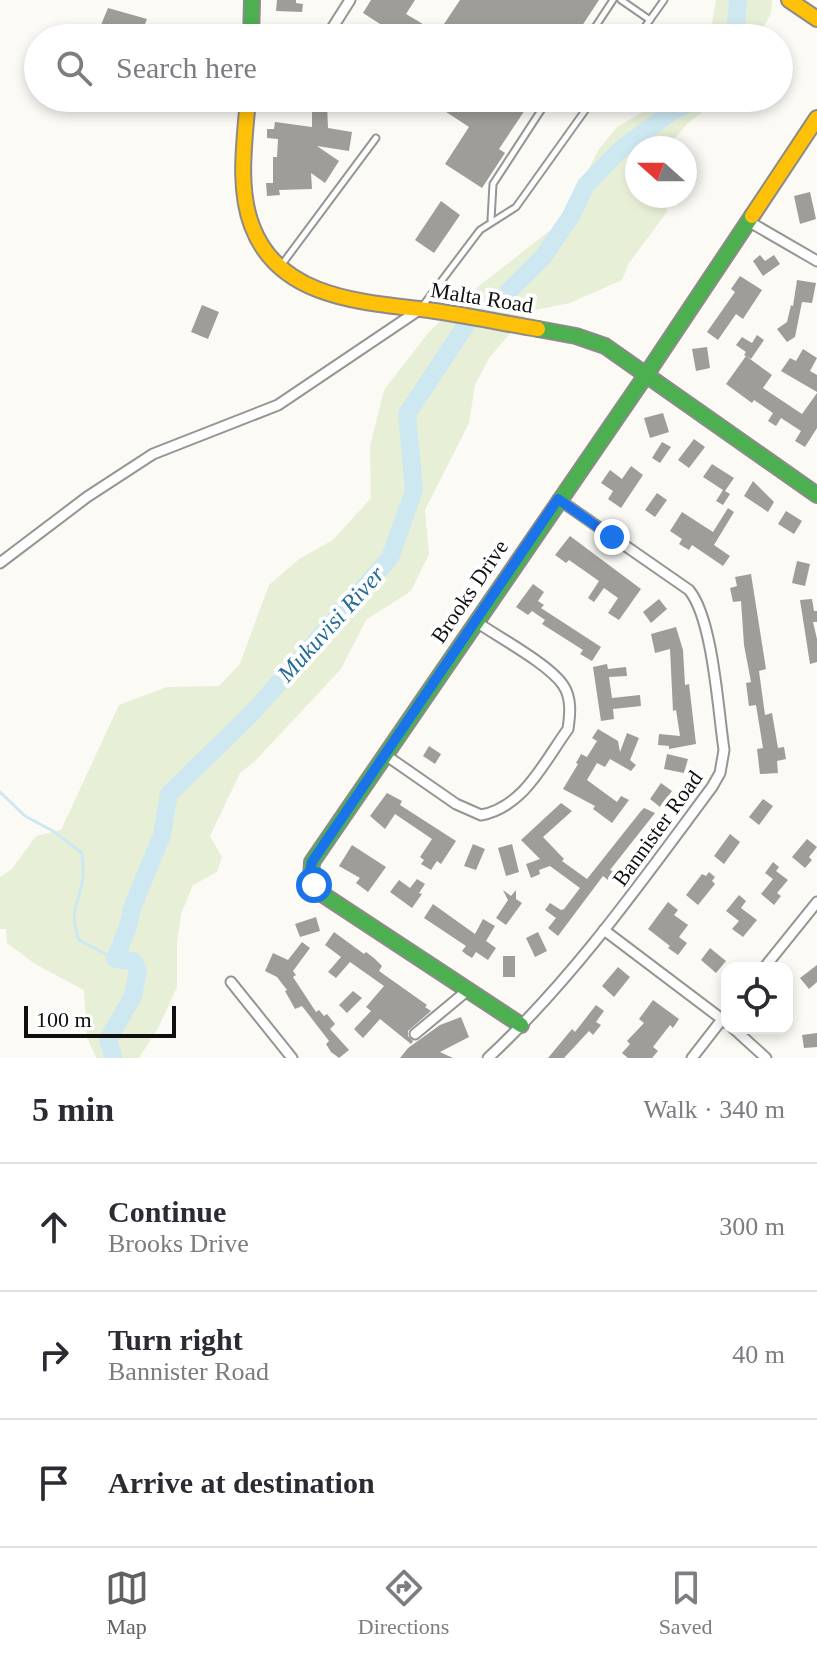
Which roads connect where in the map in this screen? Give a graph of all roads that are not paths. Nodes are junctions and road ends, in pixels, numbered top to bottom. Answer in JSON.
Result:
{"nodes":[{"id":1,"x":252,"y":0,"type":"edge"},
{"id":2,"x":350,"y":0,"type":"edge"},
{"id":3,"x":613,"y":0,"type":"edge"},
{"id":4,"x":621,"y":0,"type":"edge"},
{"id":5,"x":664,"y":0,"type":"edge"},
{"id":6,"x":789,"y":0,"type":"edge"},
{"id":7,"x":817,"y":19,"type":"edge"},
{"id":8,"x":650,"y":20,"type":"junction"},
{"id":9,"x":251,"y":24,"type":"edge"},
{"id":10,"x":335,"y":24,"type":"edge"},
{"id":11,"x":597,"y":24,"type":"edge"},
{"id":12,"x":647,"y":24,"type":"edge"},
{"id":13,"x":247,"y":112,"type":"edge"},
{"id":14,"x":540,"y":112,"type":"edge"},
{"id":15,"x":584,"y":112,"type":"edge"},
{"id":16,"x":817,"y":118,"type":"edge"},
{"id":17,"x":376,"y":138,"type":"dead end"},
{"id":18,"x":491,"y":220,"type":"junction"},
{"id":19,"x":748,"y":221,"type":"junction"},
{"id":20,"x":817,"y":261,"type":"edge"},
{"id":21,"x":279,"y":268,"type":"junction"},
{"id":22,"x":420,"y":309,"type":"junction"},
{"id":23,"x":646,"y":375,"type":"junction"},
{"id":24,"x":817,"y":495,"type":"edge"},
{"id":25,"x":558,"y":499,"type":"junction"},
{"id":26,"x":0,"y":563,"type":"edge"},
{"id":27,"x":475,"y":621,"type":"junction"},
{"id":28,"x":384,"y":754,"type":"junction"},
{"id":29,"x":817,"y":902,"type":"edge"},
{"id":30,"x":604,"y":930,"type":"junction"},
{"id":31,"x":769,"y":962,"type":"edge"},
{"id":32,"x":231,"y":982,"type":"dead end"},
{"id":33,"x":468,"y":990,"type":"junction"},
{"id":34,"x":721,"y":1014,"type":"edge"},
{"id":35,"x":721,"y":1024,"type":"edge"},
{"id":36,"x":521,"y":1025,"type":"junction"},
{"id":37,"x":415,"y":1034,"type":"dead end"},
{"id":38,"x":740,"y":1034,"type":"edge"},
{"id":39,"x":292,"y":1058,"type":"edge"},
{"id":40,"x":488,"y":1058,"type":"edge"},
{"id":41,"x":692,"y":1058,"type":"edge"},
{"id":42,"x":766,"y":1058,"type":"edge"}],
"edges":[{"from":1,"to":9,"type":"street"},
{"from":2,"to":10,"type":"street"},
{"from":3,"to":11,"type":"lane"},
{"from":4,"to":8,"type":"lane"},
{"from":5,"to":8,"type":"lane"},
{"from":6,"to":7,"type":"street"},
{"from":8,"to":12,"type":"lane"},
{"from":13,"to":21,"type":"street","name":"Malta Road"},
{"from":14,"to":18,"type":"lane"},
{"from":15,"to":18,"type":"lane"},
{"from":16,"to":19,"type":"street","name":"Brooks Drive"},
{"from":17,"to":21,"type":"lane"},
{"from":18,"to":22,"type":"lane"},
{"from":19,"to":20,"type":"street"},
{"from":19,"to":23,"type":"street","name":"Brooks Drive"},
{"from":21,"to":22,"type":"street","name":"Malta Road"},
{"from":22,"to":23,"type":"street","name":"Malta Road"},
{"from":22,"to":26,"type":"street"},
{"from":23,"to":24,"type":"street","name":"Malta Road"},
{"from":23,"to":25,"type":"street","name":"Brooks Drive"},
{"from":25,"to":27,"type":"street","name":"Brooks Drive"},
{"from":25,"to":30,"type":"street","name":"Bannister Road"},
{"from":27,"to":28,"type":"street","name":"Brooks Drive"},
{"from":27,"to":28,"type":"street"},
{"from":28,"to":33,"type":"street","name":"Brooks Drive"},
{"from":29,"to":31,"type":"street"},
{"from":30,"to":34,"type":"street"},
{"from":30,"to":36,"type":"street","name":"Bannister Road"},
{"from":32,"to":39,"type":"street"},
{"from":33,"to":36,"type":"street","name":"Brooks Drive"},
{"from":33,"to":37,"type":"street"},
{"from":35,"to":41,"type":"street"},
{"from":36,"to":40,"type":"street","name":"Bannister Road"},
{"from":38,"to":42,"type":"street"}]}
